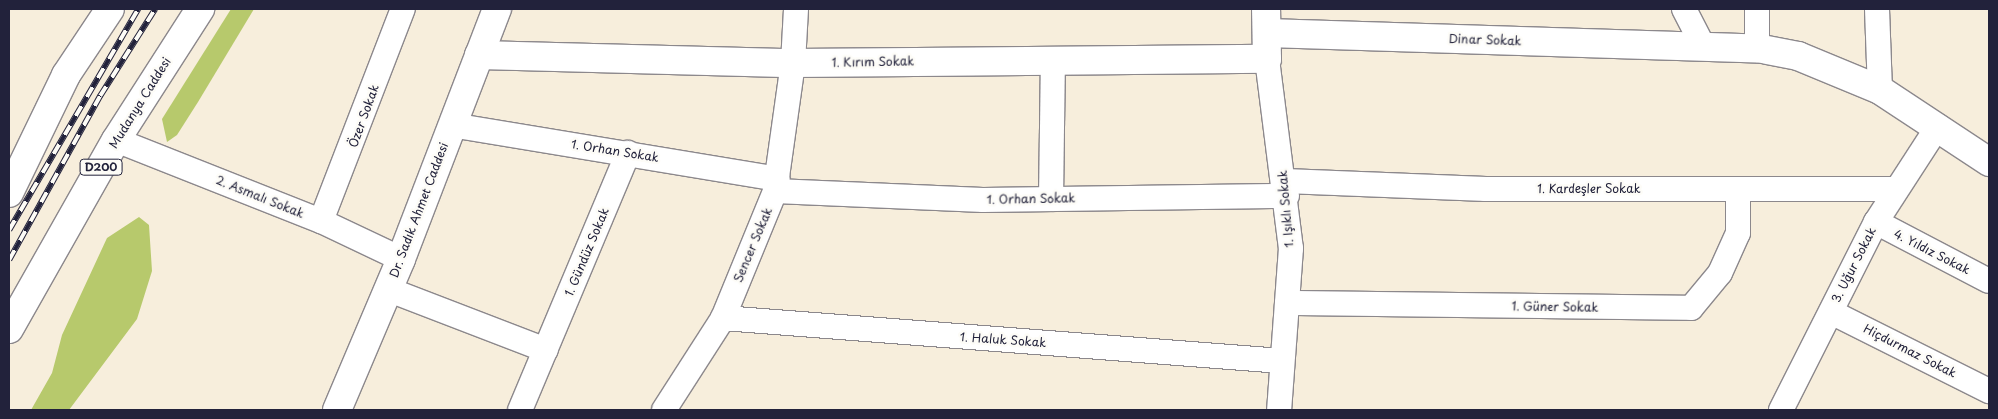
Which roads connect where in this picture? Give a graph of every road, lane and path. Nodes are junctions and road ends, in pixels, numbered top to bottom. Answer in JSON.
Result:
{"nodes":[{"id":1,"x":110,"y":9,"type":"edge"},
{"id":2,"x":200,"y":9,"type":"edge"},
{"id":3,"x":404,"y":9,"type":"edge"},
{"id":4,"x":498,"y":9,"type":"edge"},
{"id":5,"x":796,"y":9,"type":"edge"},
{"id":6,"x":1684,"y":9,"type":"edge"},
{"id":7,"x":1757,"y":9,"type":"edge"},
{"id":8,"x":1877,"y":9,"type":"edge"},
{"id":9,"x":1266,"y":34,"type":"edge"},
{"id":10,"x":1703,"y":46,"type":"junction"},
{"id":11,"x":1757,"y":48,"type":"junction"},
{"id":12,"x":479,"y":55,"type":"junction"},
{"id":13,"x":1053,"y":60,"type":"junction"},
{"id":14,"x":793,"y":63,"type":"junction"},
{"id":15,"x":1880,"y":90,"type":"junction"},
{"id":16,"x":452,"y":125,"type":"junction"},
{"id":17,"x":1938,"y":126,"type":"junction"},
{"id":18,"x":116,"y":140,"type":"junction"},
{"id":19,"x":628,"y":154,"type":"junction"},
{"id":20,"x":1989,"y":162,"type":"edge"},
{"id":21,"x":777,"y":185,"type":"junction"},
{"id":22,"x":1286,"y":188,"type":"junction"},
{"id":23,"x":1894,"y":189,"type":"junction"},
{"id":24,"x":1738,"y":190,"type":"junction"},
{"id":25,"x":9,"y":194,"type":"edge"},
{"id":26,"x":1050,"y":198,"type":"junction"},
{"id":27,"x":321,"y":221,"type":"junction"},
{"id":28,"x":1876,"y":222,"type":"junction"},
{"id":29,"x":401,"y":259,"type":"junction"},
{"id":30,"x":1989,"y":281,"type":"edge"},
{"id":31,"x":387,"y":290,"type":"junction"},
{"id":32,"x":1287,"y":303,"type":"junction"},
{"id":33,"x":1831,"y":312,"type":"junction"},
{"id":34,"x":723,"y":318,"type":"junction"},
{"id":35,"x":9,"y":329,"type":"edge"},
{"id":36,"x":546,"y":350,"type":"junction"},
{"id":37,"x":1282,"y":361,"type":"junction"},
{"id":38,"x":1989,"y":391,"type":"edge"},
{"id":39,"x":337,"y":410,"type":"edge"},
{"id":40,"x":520,"y":410,"type":"edge"},
{"id":41,"x":664,"y":410,"type":"edge"},
{"id":42,"x":1279,"y":410,"type":"edge"},
{"id":43,"x":1781,"y":410,"type":"edge"}],
"edges":[{"from":1,"to":25,"type":"main road"},
{"from":2,"to":18,"type":"main road","name":"Mudanya Caddesi","number":"D200"},
{"from":3,"to":27,"type":"street","name":"Özer Sokak"},
{"from":4,"to":12,"type":"main road","name":"Dr. Sadık Ahmet Caddesi"},
{"from":5,"to":14,"type":"street","name":"Sencer Sokak"},
{"from":6,"to":10,"type":"street"},
{"from":7,"to":11,"type":"street"},
{"from":8,"to":15,"type":"street"},
{"from":9,"to":10,"type":"main road","name":"Dinar Sokak"},
{"from":9,"to":13,"type":"main road","name":"1. Kırım Sokak"},
{"from":9,"to":22,"type":"street","name":"1. Işıklı Sokak"},
{"from":10,"to":11,"type":"main road","name":"Dinar Sokak"},
{"from":11,"to":15,"type":"main road","name":"Dinar Sokak"},
{"from":12,"to":14,"type":"main road","name":"1. Kırım Sokak"},
{"from":12,"to":16,"type":"main road","name":"Dr. Sadık Ahmet Caddesi"},
{"from":13,"to":14,"type":"main road","name":"1. Kırım Sokak"},
{"from":13,"to":26,"type":"street"},
{"from":14,"to":21,"type":"street","name":"Sencer Sokak"},
{"from":15,"to":17,"type":"main road","name":"Dinar Sokak"},
{"from":16,"to":19,"type":"street","name":"1. Orhan Sokak"},
{"from":16,"to":29,"type":"main road","name":"Dr. Sadık Ahmet Caddesi"},
{"from":17,"to":20,"type":"main road","name":"Dinar Sokak"},
{"from":17,"to":23,"type":"street","name":"3. Uğur Sokak"},
{"from":18,"to":27,"type":"street","name":"2. Asmalı Sokak"},
{"from":18,"to":35,"type":"main road","name":"Mudanya Caddesi","number":"D200"},
{"from":19,"to":21,"type":"street","name":"1. Orhan Sokak"},
{"from":19,"to":36,"type":"street","name":"1. Gündüz Sokak"},
{"from":21,"to":26,"type":"street","name":"1. Orhan Sokak"},
{"from":21,"to":34,"type":"street","name":"Sencer Sokak"},
{"from":22,"to":24,"type":"street","name":"1. Kardeşler Sokak"},
{"from":22,"to":26,"type":"street","name":"1. Orhan Sokak"},
{"from":22,"to":32,"type":"street","name":"1. Işıklı Sokak"},
{"from":23,"to":24,"type":"street","name":"1. Kardeşler Sokak"},
{"from":23,"to":28,"type":"street","name":"3. Uğur Sokak"},
{"from":24,"to":32,"type":"street","name":"1. Güner Sokak"},
{"from":27,"to":29,"type":"street","name":"2. Asmalı Sokak"},
{"from":28,"to":30,"type":"street","name":"4. Yıldız Sokak"},
{"from":28,"to":33,"type":"street","name":"3. Uğur Sokak"},
{"from":29,"to":31,"type":"main road","name":"Dr. Sadık Ahmet Caddesi"},
{"from":31,"to":36,"type":"street"},
{"from":31,"to":39,"type":"main road","name":"Dr. Sadık Ahmet Caddesi"},
{"from":32,"to":37,"type":"street","name":"1. Işıklı Sokak"},
{"from":33,"to":38,"type":"street","name":"Hiçdurmaz Sokak"},
{"from":33,"to":43,"type":"street","name":"3. Uğur Sokak"},
{"from":34,"to":37,"type":"street","name":"1. Haluk Sokak"},
{"from":34,"to":41,"type":"street","name":"Sencer Sokak"},
{"from":36,"to":40,"type":"street","name":"1. Gündüz Sokak"},
{"from":37,"to":42,"type":"street","name":"1. Işıklı Sokak"}]}
